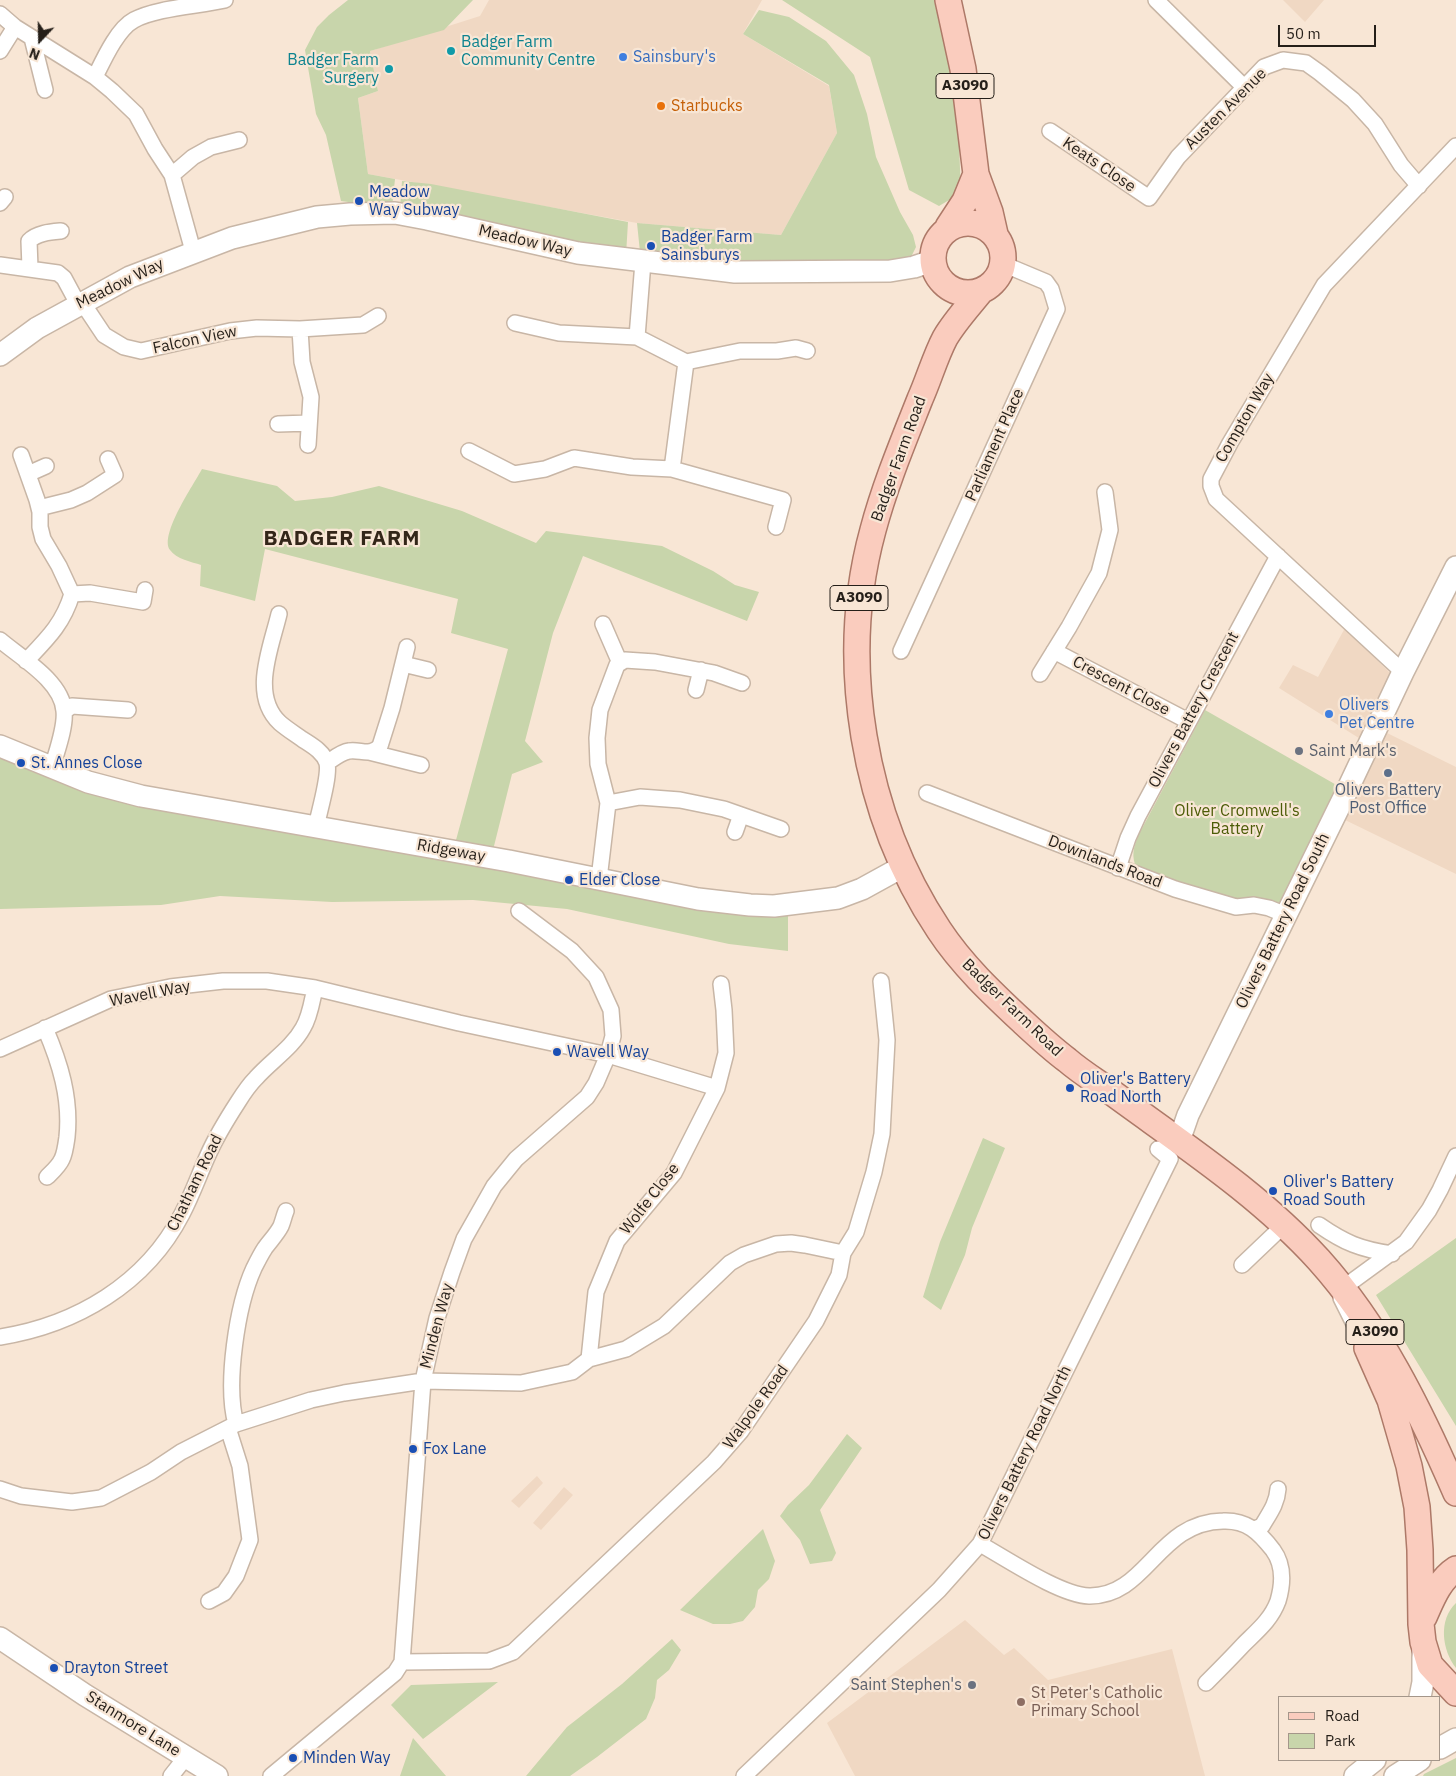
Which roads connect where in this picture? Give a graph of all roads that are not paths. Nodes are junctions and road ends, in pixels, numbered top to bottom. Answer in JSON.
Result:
{"nodes":[{"id":1,"x":225,"y":0,"type":"edge"},
{"id":2,"x":948,"y":0,"type":"edge"},
{"id":3,"x":1156,"y":0,"type":"edge"},
{"id":4,"x":150,"y":7,"type":"edge"},
{"id":5,"x":0,"y":14,"type":"edge"},
{"id":6,"x":15,"y":27,"type":"junction"},
{"id":7,"x":32,"y":38,"type":"junction"},
{"id":8,"x":0,"y":51,"type":"edge"},
{"id":9,"x":95,"y":77,"type":"junction"},
{"id":10,"x":1244,"y":87,"type":"junction"},
{"id":11,"x":45,"y":90,"type":"dead end"},
{"id":12,"x":1050,"y":131,"type":"dead end"},
{"id":13,"x":239,"y":140,"type":"dead end"},
{"id":14,"x":1456,"y":146,"type":"edge"},
{"id":15,"x":976,"y":174,"type":"junction"},
{"id":16,"x":172,"y":175,"type":"junction"},
{"id":17,"x":1419,"y":186,"type":"junction"},
{"id":18,"x":1149,"y":198,"type":"joint"},
{"id":19,"x":948,"y":227,"type":"junction"},
{"id":20,"x":61,"y":231,"type":"dead end"},
{"id":21,"x":995,"y":234,"type":"junction"},
{"id":22,"x":193,"y":251,"type":"junction"},
{"id":23,"x":932,"y":261,"type":"junction"},
{"id":24,"x":643,"y":262,"type":"junction"},
{"id":25,"x":1003,"y":264,"type":"junction"},
{"id":26,"x":0,"y":265,"type":"edge"},
{"id":27,"x":30,"y":268,"type":"junction"},
{"id":28,"x":953,"y":290,"type":"junction"},
{"id":29,"x":981,"y":291,"type":"junction"},
{"id":30,"x":80,"y":303,"type":"junction"},
{"id":31,"x":378,"y":316,"type":"dead end"},
{"id":32,"x":515,"y":323,"type":"dead end"},
{"id":33,"x":300,"y":329,"type":"junction"},
{"id":34,"x":637,"y":337,"type":"junction"},
{"id":35,"x":945,"y":338,"type":"junction"},
{"id":36,"x":808,"y":351,"type":"dead end"},
{"id":37,"x":0,"y":355,"type":"edge"},
{"id":38,"x":686,"y":362,"type":"junction"},
{"id":39,"x":278,"y":424,"type":"dead end"},
{"id":40,"x":309,"y":424,"type":"junction"},
{"id":41,"x":308,"y":445,"type":"dead end"},
{"id":42,"x":469,"y":451,"type":"dead end"},
{"id":43,"x":21,"y":455,"type":"dead end"},
{"id":44,"x":108,"y":459,"type":"dead end"},
{"id":45,"x":46,"y":466,"type":"dead end"},
{"id":46,"x":672,"y":469,"type":"junction"},
{"id":47,"x":28,"y":474,"type":"junction"},
{"id":48,"x":1105,"y":492,"type":"dead end"},
{"id":49,"x":39,"y":508,"type":"junction"},
{"id":50,"x":776,"y":527,"type":"dead end"},
{"id":51,"x":1278,"y":556,"type":"junction"},
{"id":52,"x":1456,"y":567,"type":"edge"},
{"id":53,"x":145,"y":590,"type":"dead end"},
{"id":54,"x":72,"y":594,"type":"junction"},
{"id":55,"x":279,"y":614,"type":"dead end"},
{"id":56,"x":603,"y":624,"type":"dead end"},
{"id":57,"x":0,"y":640,"type":"edge"},
{"id":58,"x":407,"y":648,"type":"dead end"},
{"id":59,"x":901,"y":651,"type":"dead end"},
{"id":60,"x":1054,"y":651,"type":"junction"},
{"id":61,"x":26,"y":661,"type":"junction"},
{"id":62,"x":620,"y":663,"type":"junction"},
{"id":63,"x":403,"y":664,"type":"junction"},
{"id":64,"x":428,"y":670,"type":"dead end"},
{"id":65,"x":701,"y":670,"type":"junction"},
{"id":66,"x":1403,"y":672,"type":"junction"},
{"id":67,"x":1040,"y":674,"type":"dead end"},
{"id":68,"x":742,"y":683,"type":"dead end"},
{"id":69,"x":696,"y":690,"type":"dead end"},
{"id":70,"x":128,"y":710,"type":"dead end"},
{"id":71,"x":64,"y":711,"type":"junction"},
{"id":72,"x":1188,"y":721,"type":"junction"},
{"id":73,"x":0,"y":746,"type":"edge"},
{"id":74,"x":369,"y":752,"type":"junction"},
{"id":75,"x":327,"y":763,"type":"junction"},
{"id":76,"x":421,"y":766,"type":"dead end"},
{"id":77,"x":52,"y":768,"type":"junction"},
{"id":78,"x":927,"y":793,"type":"dead end"},
{"id":79,"x":608,"y":803,"type":"junction"},
{"id":80,"x":741,"y":815,"type":"junction"},
{"id":81,"x":316,"y":827,"type":"junction"},
{"id":82,"x":781,"y":830,"type":"dead end"},
{"id":83,"x":735,"y":832,"type":"dead end"},
{"id":84,"x":902,"y":867,"type":"junction"},
{"id":85,"x":1118,"y":868,"type":"junction"},
{"id":86,"x":599,"y":879,"type":"junction"},
{"id":87,"x":519,"y":911,"type":"dead end"},
{"id":88,"x":1286,"y":915,"type":"junction"},
{"id":89,"x":881,"y":981,"type":"dead end"},
{"id":90,"x":721,"y":984,"type":"dead end"},
{"id":91,"x":315,"y":988,"type":"junction"},
{"id":92,"x":45,"y":1028,"type":"junction"},
{"id":93,"x":0,"y":1049,"type":"edge"},
{"id":94,"x":608,"y":1055,"type":"junction"},
{"id":95,"x":717,"y":1088,"type":"junction"},
{"id":96,"x":1168,"y":1145,"type":"junction"},
{"id":97,"x":1456,"y":1156,"type":"edge"},
{"id":98,"x":47,"y":1177,"type":"dead end"},
{"id":99,"x":286,"y":1211,"type":"dead end"},
{"id":100,"x":1319,"y":1225,"type":"dead end"},
{"id":101,"x":1282,"y":1227,"type":"junction"},
{"id":102,"x":843,"y":1254,"type":"junction"},
{"id":103,"x":1392,"y":1254,"type":"junction"},
{"id":104,"x":1242,"y":1265,"type":"dead end"},
{"id":105,"x":1343,"y":1288,"type":"junction"},
{"id":106,"x":1358,"y":1332,"type":"junction"},
{"id":107,"x":0,"y":1337,"type":"edge"},
{"id":108,"x":589,"y":1360,"type":"junction"},
{"id":109,"x":423,"y":1381,"type":"junction"},
{"id":110,"x":232,"y":1426,"type":"junction"},
{"id":111,"x":0,"y":1489,"type":"edge"},
{"id":112,"x":1278,"y":1489,"type":"dead end"},
{"id":113,"x":1456,"y":1493,"type":"edge"},
{"id":114,"x":1254,"y":1529,"type":"junction"},
{"id":115,"x":980,"y":1544,"type":"junction"},
{"id":116,"x":1456,"y":1569,"type":"edge"},
{"id":117,"x":209,"y":1601,"type":"dead end"},
{"id":118,"x":1422,"y":1633,"type":"junction"},
{"id":119,"x":0,"y":1638,"type":"edge"},
{"id":120,"x":402,"y":1662,"type":"junction"},
{"id":121,"x":1206,"y":1683,"type":"dead end"},
{"id":122,"x":1456,"y":1693,"type":"edge"},
{"id":123,"x":1420,"y":1696,"type":"edge"},
{"id":124,"x":1456,"y":1739,"type":"edge"},
{"id":125,"x":1441,"y":1747,"type":"edge"},
{"id":126,"x":186,"y":1757,"type":"junction"},
{"id":127,"x":1374,"y":1761,"type":"edge"},
{"id":128,"x":1418,"y":1761,"type":"edge"},
{"id":129,"x":171,"y":1776,"type":"edge"},
{"id":130,"x":217,"y":1776,"type":"edge"},
{"id":131,"x":272,"y":1776,"type":"edge"},
{"id":132,"x":744,"y":1776,"type":"edge"},
{"id":133,"x":1355,"y":1776,"type":"edge"},
{"id":134,"x":1395,"y":1776,"type":"edge"}],
"edges":[{"from":1,"to":4,"type":"street"},
{"from":2,"to":15,"type":"main road","number":"A3090"},
{"from":3,"to":10,"type":"street"},
{"from":4,"to":9,"type":"street"},
{"from":5,"to":6,"type":"street"},
{"from":6,"to":7,"type":"street"},
{"from":6,"to":8,"type":"street"},
{"from":7,"to":9,"type":"street"},
{"from":7,"to":11,"type":"street"},
{"from":9,"to":16,"type":"street"},
{"from":10,"to":17,"type":"street","name":"Austen Avenue"},
{"from":10,"to":18,"type":"street","name":"Austen Avenue"},
{"from":12,"to":18,"type":"street","name":"Keats Close"},
{"from":13,"to":16,"type":"street"},
{"from":14,"to":17,"type":"street","name":"Compton Way"},
{"from":15,"to":19,"type":"main road","number":"A3090"},
{"from":15,"to":21,"type":"main road","number":"A3090"},
{"from":16,"to":22,"type":"street"},
{"from":17,"to":51,"type":"street","name":"Compton Way"},
{"from":19,"to":21,"type":"main road"},
{"from":19,"to":23,"type":"main road"},
{"from":20,"to":27,"type":"street"},
{"from":21,"to":25,"type":"main road"},
{"from":22,"to":24,"type":"street","name":"Meadow Way"},
{"from":22,"to":30,"type":"street","name":"Meadow Way"},
{"from":23,"to":24,"type":"street","name":"Meadow Way"},
{"from":23,"to":28,"type":"main road"},
{"from":24,"to":34,"type":"street"},
{"from":25,"to":29,"type":"main road"},
{"from":25,"to":59,"type":"street","name":"Parliament Place"},
{"from":26,"to":27,"type":"street","name":"Falcon View"},
{"from":27,"to":30,"type":"street","name":"Falcon View"},
{"from":28,"to":29,"type":"main road"},
{"from":28,"to":35,"type":"main road","name":"Badger Farm Road","number":"A3090"},
{"from":29,"to":35,"type":"main road","name":"Badger Farm Road","number":"A3090"},
{"from":30,"to":33,"type":"street","name":"Falcon View"},
{"from":30,"to":37,"type":"street","name":"Meadow Way"},
{"from":31,"to":33,"type":"street","name":"Falcon View"},
{"from":32,"to":34,"type":"street"},
{"from":33,"to":40,"type":"street"},
{"from":34,"to":38,"type":"street"},
{"from":35,"to":84,"type":"main road","name":"Badger Farm Road","number":"A3090"},
{"from":36,"to":38,"type":"street"},
{"from":38,"to":46,"type":"street"},
{"from":39,"to":40,"type":"street"},
{"from":40,"to":41,"type":"street"},
{"from":42,"to":46,"type":"street"},
{"from":43,"to":47,"type":"street"},
{"from":44,"to":49,"type":"street"},
{"from":45,"to":47,"type":"street"},
{"from":46,"to":50,"type":"street"},
{"from":47,"to":49,"type":"street"},
{"from":48,"to":60,"type":"street","name":"Crescent Close"},
{"from":49,"to":54,"type":"street"},
{"from":51,"to":66,"type":"street","name":"Compton Way"},
{"from":51,"to":72,"type":"street","name":"Olivers Battery Crescent"},
{"from":52,"to":66,"type":"street","name":"Olivers Battery Road South"},
{"from":53,"to":54,"type":"street"},
{"from":54,"to":61,"type":"street"},
{"from":55,"to":75,"type":"street"},
{"from":56,"to":62,"type":"street"},
{"from":57,"to":61,"type":"street"},
{"from":58,"to":63,"type":"street"},
{"from":60,"to":67,"type":"street","name":"Crescent Close"},
{"from":60,"to":72,"type":"street","name":"Crescent Close"},
{"from":61,"to":71,"type":"street"},
{"from":62,"to":65,"type":"street"},
{"from":62,"to":79,"type":"street"},
{"from":63,"to":64,"type":"street"},
{"from":63,"to":74,"type":"street"},
{"from":65,"to":68,"type":"street"},
{"from":65,"to":69,"type":"street"},
{"from":66,"to":88,"type":"street","name":"Olivers Battery Road South"},
{"from":70,"to":71,"type":"street"},
{"from":71,"to":77,"type":"street"},
{"from":72,"to":85,"type":"street","name":"Olivers Battery Crescent"},
{"from":73,"to":77,"type":"street","name":"Ridgeway"},
{"from":74,"to":75,"type":"street"},
{"from":74,"to":76,"type":"street"},
{"from":75,"to":81,"type":"street"},
{"from":77,"to":81,"type":"street","name":"Ridgeway"},
{"from":78,"to":85,"type":"street","name":"Downlands Road"},
{"from":79,"to":80,"type":"street"},
{"from":79,"to":86,"type":"street"},
{"from":80,"to":82,"type":"street"},
{"from":80,"to":83,"type":"street"},
{"from":81,"to":86,"type":"street","name":"Ridgeway"},
{"from":84,"to":86,"type":"street","name":"Ridgeway"},
{"from":84,"to":96,"type":"main road","name":"Badger Farm Road","number":"A3090"},
{"from":85,"to":88,"type":"street","name":"Downlands Road"},
{"from":87,"to":94,"type":"street","name":"Minden Way"},
{"from":88,"to":96,"type":"street","name":"Olivers Battery Road South"},
{"from":89,"to":102,"type":"street","name":"Walpole Road"},
{"from":90,"to":95,"type":"street","name":"Wolfe Close"},
{"from":91,"to":92,"type":"street","name":"Wavell Way"},
{"from":91,"to":94,"type":"street","name":"Wavell Way"},
{"from":91,"to":107,"type":"street","name":"Chatham Road"},
{"from":92,"to":93,"type":"street","name":"Wavell Way"},
{"from":92,"to":98,"type":"street"},
{"from":94,"to":95,"type":"street","name":"Wavell Way"},
{"from":94,"to":109,"type":"street","name":"Minden Way"},
{"from":95,"to":108,"type":"street","name":"Wolfe Close"},
{"from":96,"to":101,"type":"main road","name":"Badger Farm Road","number":"A3090"},
{"from":96,"to":115,"type":"street","name":"Olivers Battery Road North"},
{"from":97,"to":103,"type":"street"},
{"from":99,"to":110,"type":"street"},
{"from":100,"to":103,"type":"street"},
{"from":101,"to":104,"type":"street"},
{"from":101,"to":105,"type":"main road","name":"Badger Farm Road","number":"A3090"},
{"from":101,"to":106,"type":"main road","name":"Badger Farm Road","number":"A3090"},
{"from":102,"to":108,"type":"street"},
{"from":102,"to":120,"type":"street","name":"Walpole Road"},
{"from":103,"to":105,"type":"street"},
{"from":105,"to":106,"type":"street","name":"Badger Farm Road"},
{"from":105,"to":113,"type":"main road","name":"Badger Farm Road","number":"A3090"},
{"from":106,"to":118,"type":"main road","name":"Badger Farm Road","number":"A3090"},
{"from":108,"to":109,"type":"street"},
{"from":109,"to":110,"type":"street"},
{"from":109,"to":120,"type":"street","name":"Minden Way"},
{"from":110,"to":111,"type":"street"},
{"from":110,"to":117,"type":"street"},
{"from":112,"to":114,"type":"street"},
{"from":114,"to":115,"type":"street"},
{"from":114,"to":121,"type":"street"},
{"from":115,"to":132,"type":"street","name":"Olivers Battery Road North"},
{"from":116,"to":118,"type":"main road"},
{"from":118,"to":122,"type":"main road","name":"Badger Farm Road"},
{"from":118,"to":123,"type":"street"},
{"from":119,"to":126,"type":"street","name":"Stanmore Lane"},
{"from":120,"to":131,"type":"street"},
{"from":124,"to":125,"type":"street"},
{"from":126,"to":129,"type":"street"},
{"from":126,"to":130,"type":"street","name":"Stanmore Lane"},
{"from":127,"to":133,"type":"street"},
{"from":128,"to":134,"type":"street"}]}
